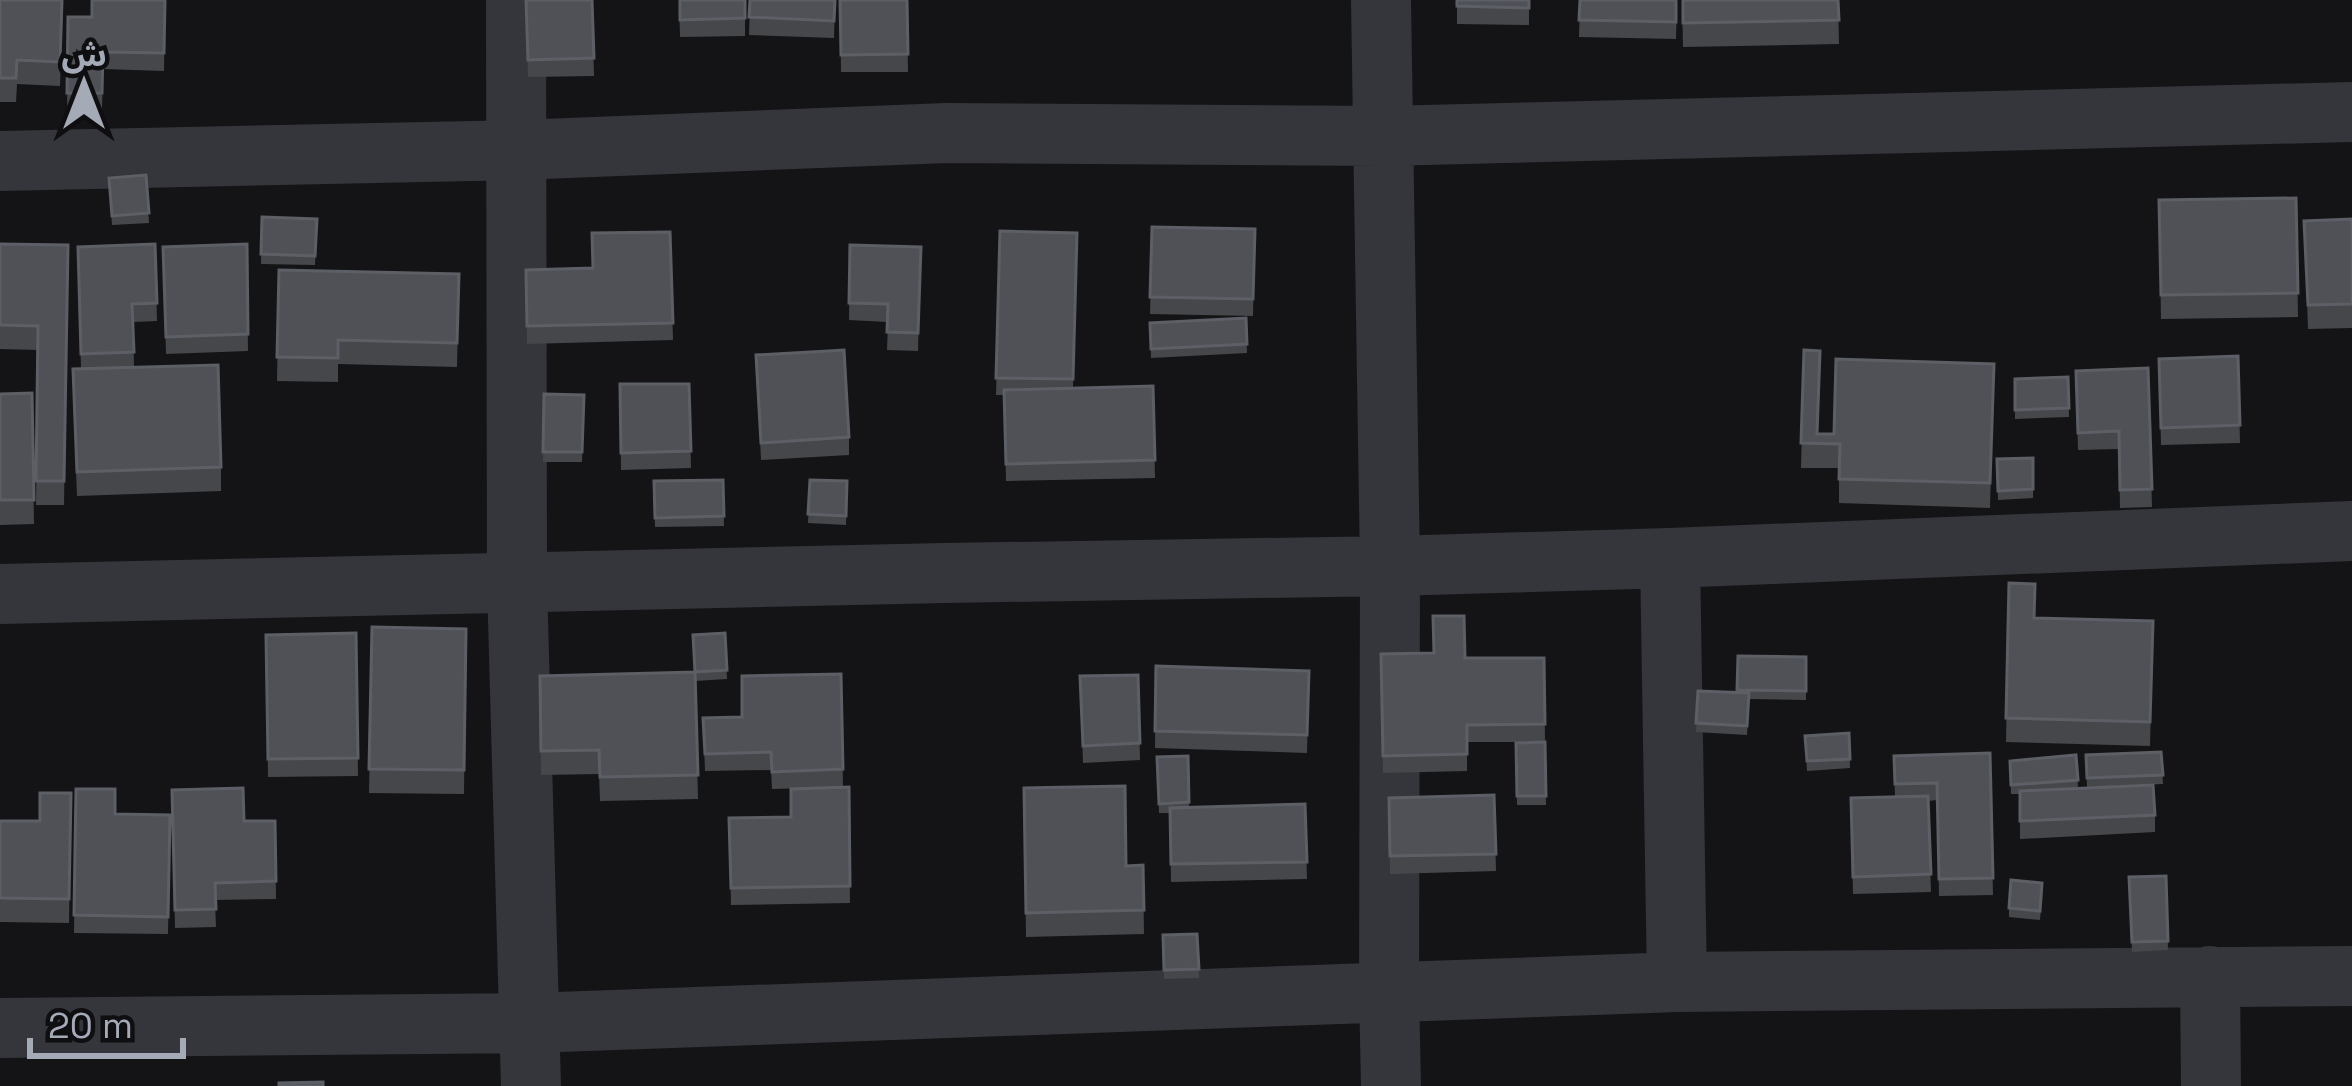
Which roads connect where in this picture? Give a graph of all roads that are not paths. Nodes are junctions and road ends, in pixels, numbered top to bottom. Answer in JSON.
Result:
{"nodes":[{"id":1,"x":516,"y":0,"type":"edge"},
{"id":2,"x":1382,"y":0,"type":"edge"},
{"id":3,"x":2352,"y":112,"type":"edge"},
{"id":4,"x":1384,"y":136,"type":"junction"},
{"id":5,"x":518,"y":150,"type":"junction"},
{"id":6,"x":0,"y":161,"type":"edge"},
{"id":7,"x":2352,"y":532,"type":"edge"},
{"id":8,"x":1670,"y":558,"type":"junction"},
{"id":9,"x":1390,"y":566,"type":"junction"},
{"id":10,"x":517,"y":583,"type":"junction"},
{"id":11,"x":0,"y":594,"type":"edge"},
{"id":12,"x":2210,"y":976,"type":"junction"},
{"id":13,"x":2352,"y":976,"type":"edge"},
{"id":14,"x":1677,"y":982,"type":"junction"},
{"id":15,"x":1389,"y":991,"type":"junction"},
{"id":16,"x":530,"y":1023,"type":"junction"},
{"id":17,"x":0,"y":1028,"type":"edge"},
{"id":18,"x":531,"y":1086,"type":"edge"},
{"id":19,"x":1391,"y":1086,"type":"edge"},
{"id":20,"x":2212,"y":1086,"type":"edge"}],
"edges":[{"from":1,"to":5,"type":"street"},
{"from":2,"to":4,"type":"street"},
{"from":3,"to":4,"type":"street"},
{"from":4,"to":5,"type":"street"},
{"from":4,"to":9,"type":"street"},
{"from":5,"to":6,"type":"street"},
{"from":5,"to":10,"type":"street"},
{"from":7,"to":8,"type":"street"},
{"from":8,"to":9,"type":"street"},
{"from":8,"to":14,"type":"street"},
{"from":9,"to":10,"type":"street"},
{"from":9,"to":15,"type":"street"},
{"from":10,"to":11,"type":"street"},
{"from":10,"to":16,"type":"street"},
{"from":12,"to":13,"type":"street"},
{"from":12,"to":14,"type":"street"},
{"from":12,"to":20,"type":"street"},
{"from":14,"to":15,"type":"street"},
{"from":15,"to":16,"type":"street"},
{"from":15,"to":19,"type":"street"},
{"from":16,"to":17,"type":"street"},
{"from":16,"to":18,"type":"street"}]}
